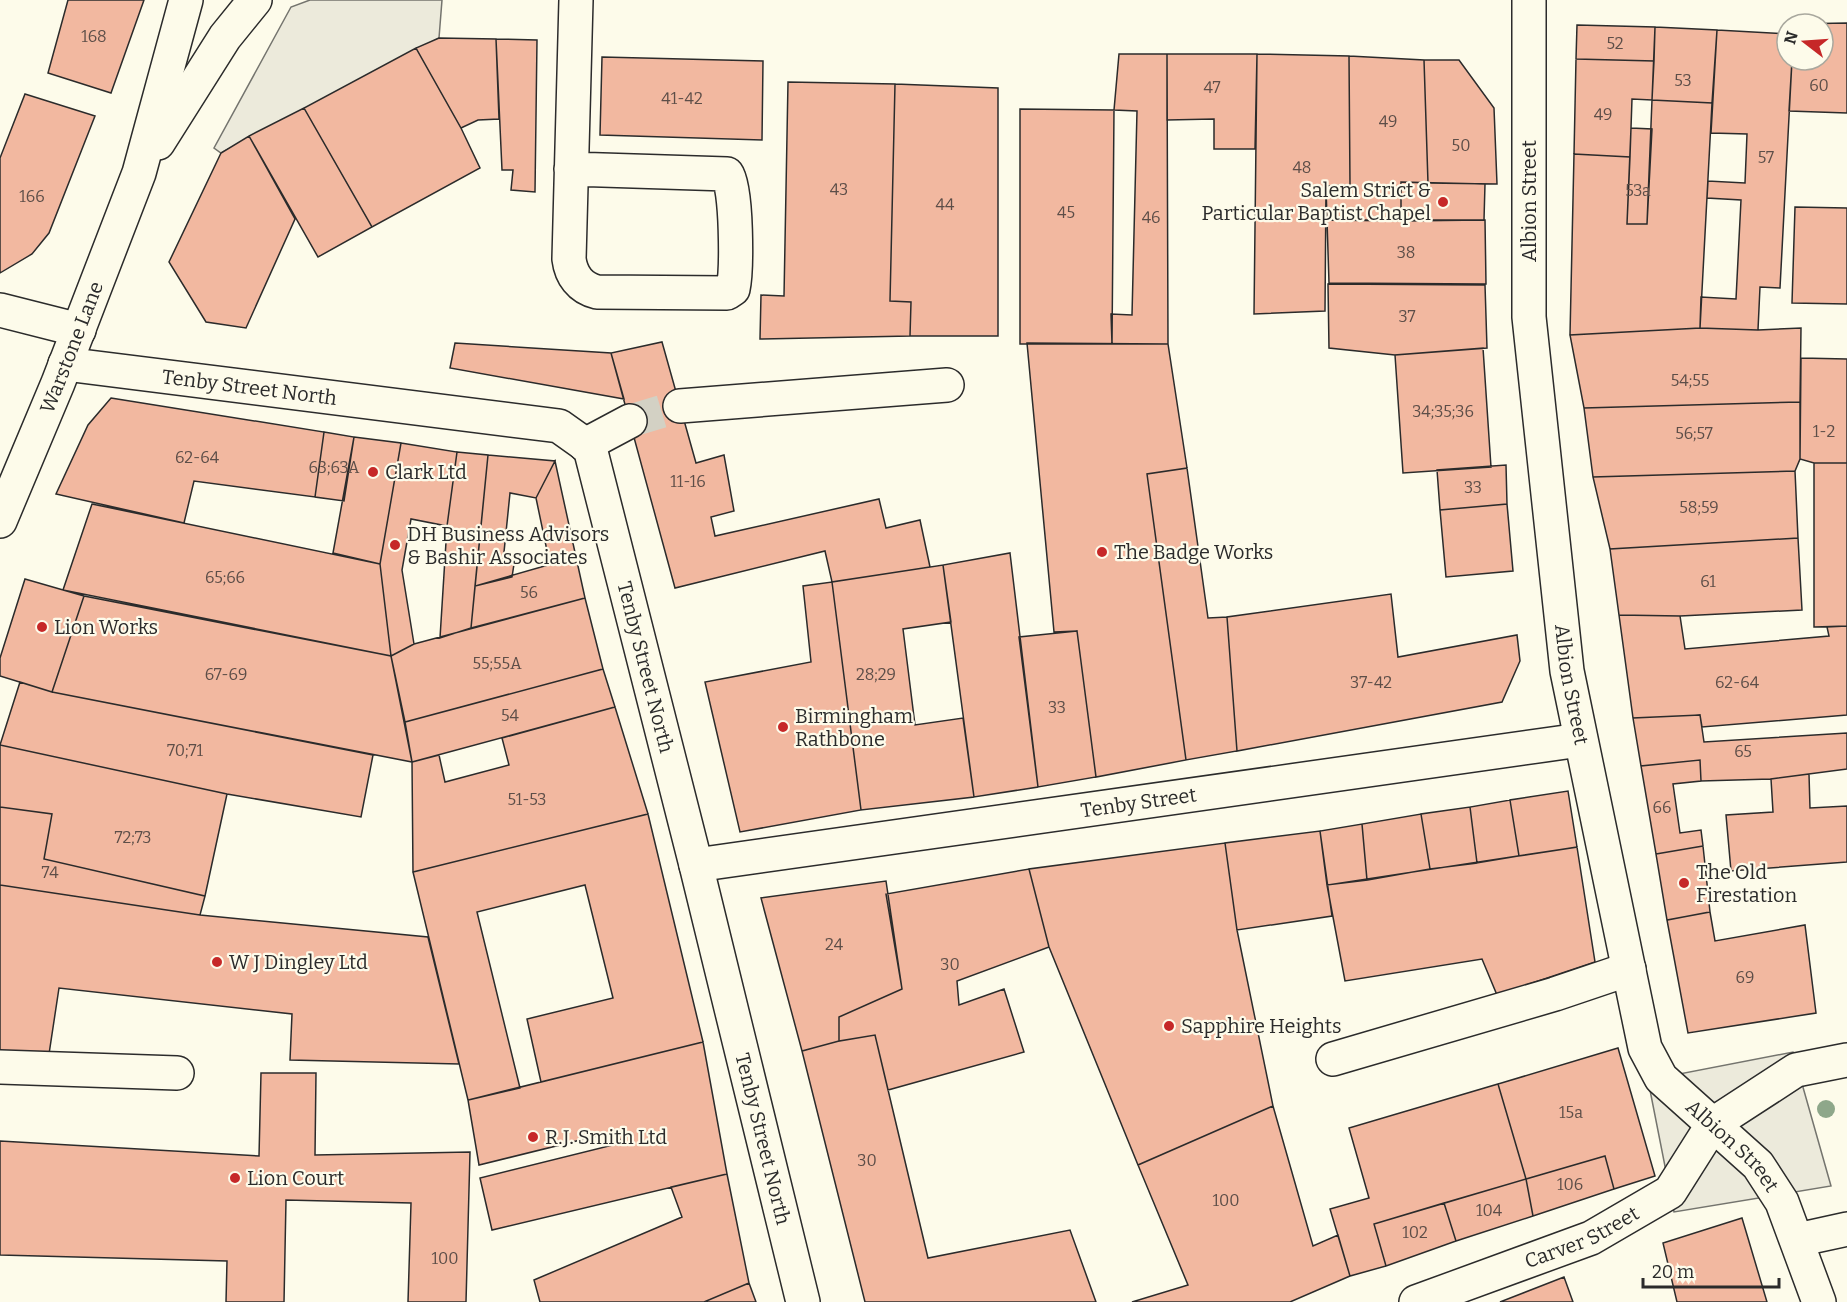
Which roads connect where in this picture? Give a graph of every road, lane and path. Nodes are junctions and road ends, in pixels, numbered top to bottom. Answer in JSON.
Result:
{"nodes":[{"id":1,"x":186,"y":0,"type":"edge"},
{"id":2,"x":255,"y":0,"type":"edge"},
{"id":3,"x":576,"y":0,"type":"edge"},
{"id":4,"x":1529,"y":0,"type":"edge"},
{"id":5,"x":571,"y":169,"type":"junction"},
{"id":6,"x":139,"y":173,"type":"junction"},
{"id":7,"x":0,"y":310,"type":"edge"},
{"id":8,"x":79,"y":330,"type":"junction"},
{"id":9,"x":65,"y":364,"type":"junction"},
{"id":10,"x":947,"y":385,"type":"dead end"},
{"id":11,"x":680,"y":406,"type":"tunnel mouth"},
{"id":12,"x":630,"y":421,"type":"tunnel mouth"},
{"id":13,"x":585,"y":445,"type":"junction"},
{"id":14,"x":0,"y":521,"type":"edge"},
{"id":15,"x":1580,"y":740,"type":"junction"},
{"id":16,"x":696,"y":865,"type":"junction"},
{"id":17,"x":1629,"y":969,"type":"junction"},
{"id":18,"x":1333,"y":1059,"type":"dead end"},
{"id":19,"x":1847,"y":1060,"type":"edge"},
{"id":20,"x":0,"y":1067,"type":"edge"},
{"id":21,"x":177,"y":1073,"type":"dead end"},
{"id":22,"x":1713,"y":1124,"type":"junction"},
{"id":23,"x":1847,"y":1229,"type":"edge"},
{"id":24,"x":1797,"y":1240,"type":"junction"},
{"id":25,"x":803,"y":1302,"type":"edge"},
{"id":26,"x":1416,"y":1302,"type":"edge"},
{"id":27,"x":1819,"y":1302,"type":"edge"}],
"edges":[{"from":1,"to":6,"type":"street","name":"Warstone Lane"},
{"from":2,"to":6,"type":"street","name":"Warstone Lane"},
{"from":3,"to":5,"type":"street"},
{"from":4,"to":15,"type":"street","name":"Albion Street"},
{"from":5,"to":5,"type":"street"},
{"from":6,"to":8,"type":"street","name":"Warstone Lane"},
{"from":7,"to":8,"type":"street"},
{"from":8,"to":9,"type":"street","name":"Warstone Lane"},
{"from":9,"to":13,"type":"street","name":"Tenby Street North"},
{"from":9,"to":14,"type":"street","name":"Warstone Lane"},
{"from":10,"to":11,"type":"street"},
{"from":12,"to":13,"type":"street"},
{"from":13,"to":16,"type":"street","name":"Tenby Street North"},
{"from":15,"to":16,"type":"street","name":"Tenby Street"},
{"from":15,"to":17,"type":"street","name":"Albion Street"},
{"from":16,"to":25,"type":"street","name":"Tenby Street North"},
{"from":17,"to":18,"type":"street"},
{"from":17,"to":22,"type":"street","name":"Albion Street"},
{"from":19,"to":22,"type":"street"},
{"from":20,"to":21,"type":"street"},
{"from":22,"to":24,"type":"street","name":"Albion Street"},
{"from":22,"to":26,"type":"street","name":"Carver Street"},
{"from":23,"to":24,"type":"street"},
{"from":24,"to":27,"type":"street","name":"Albion Street"}]}
